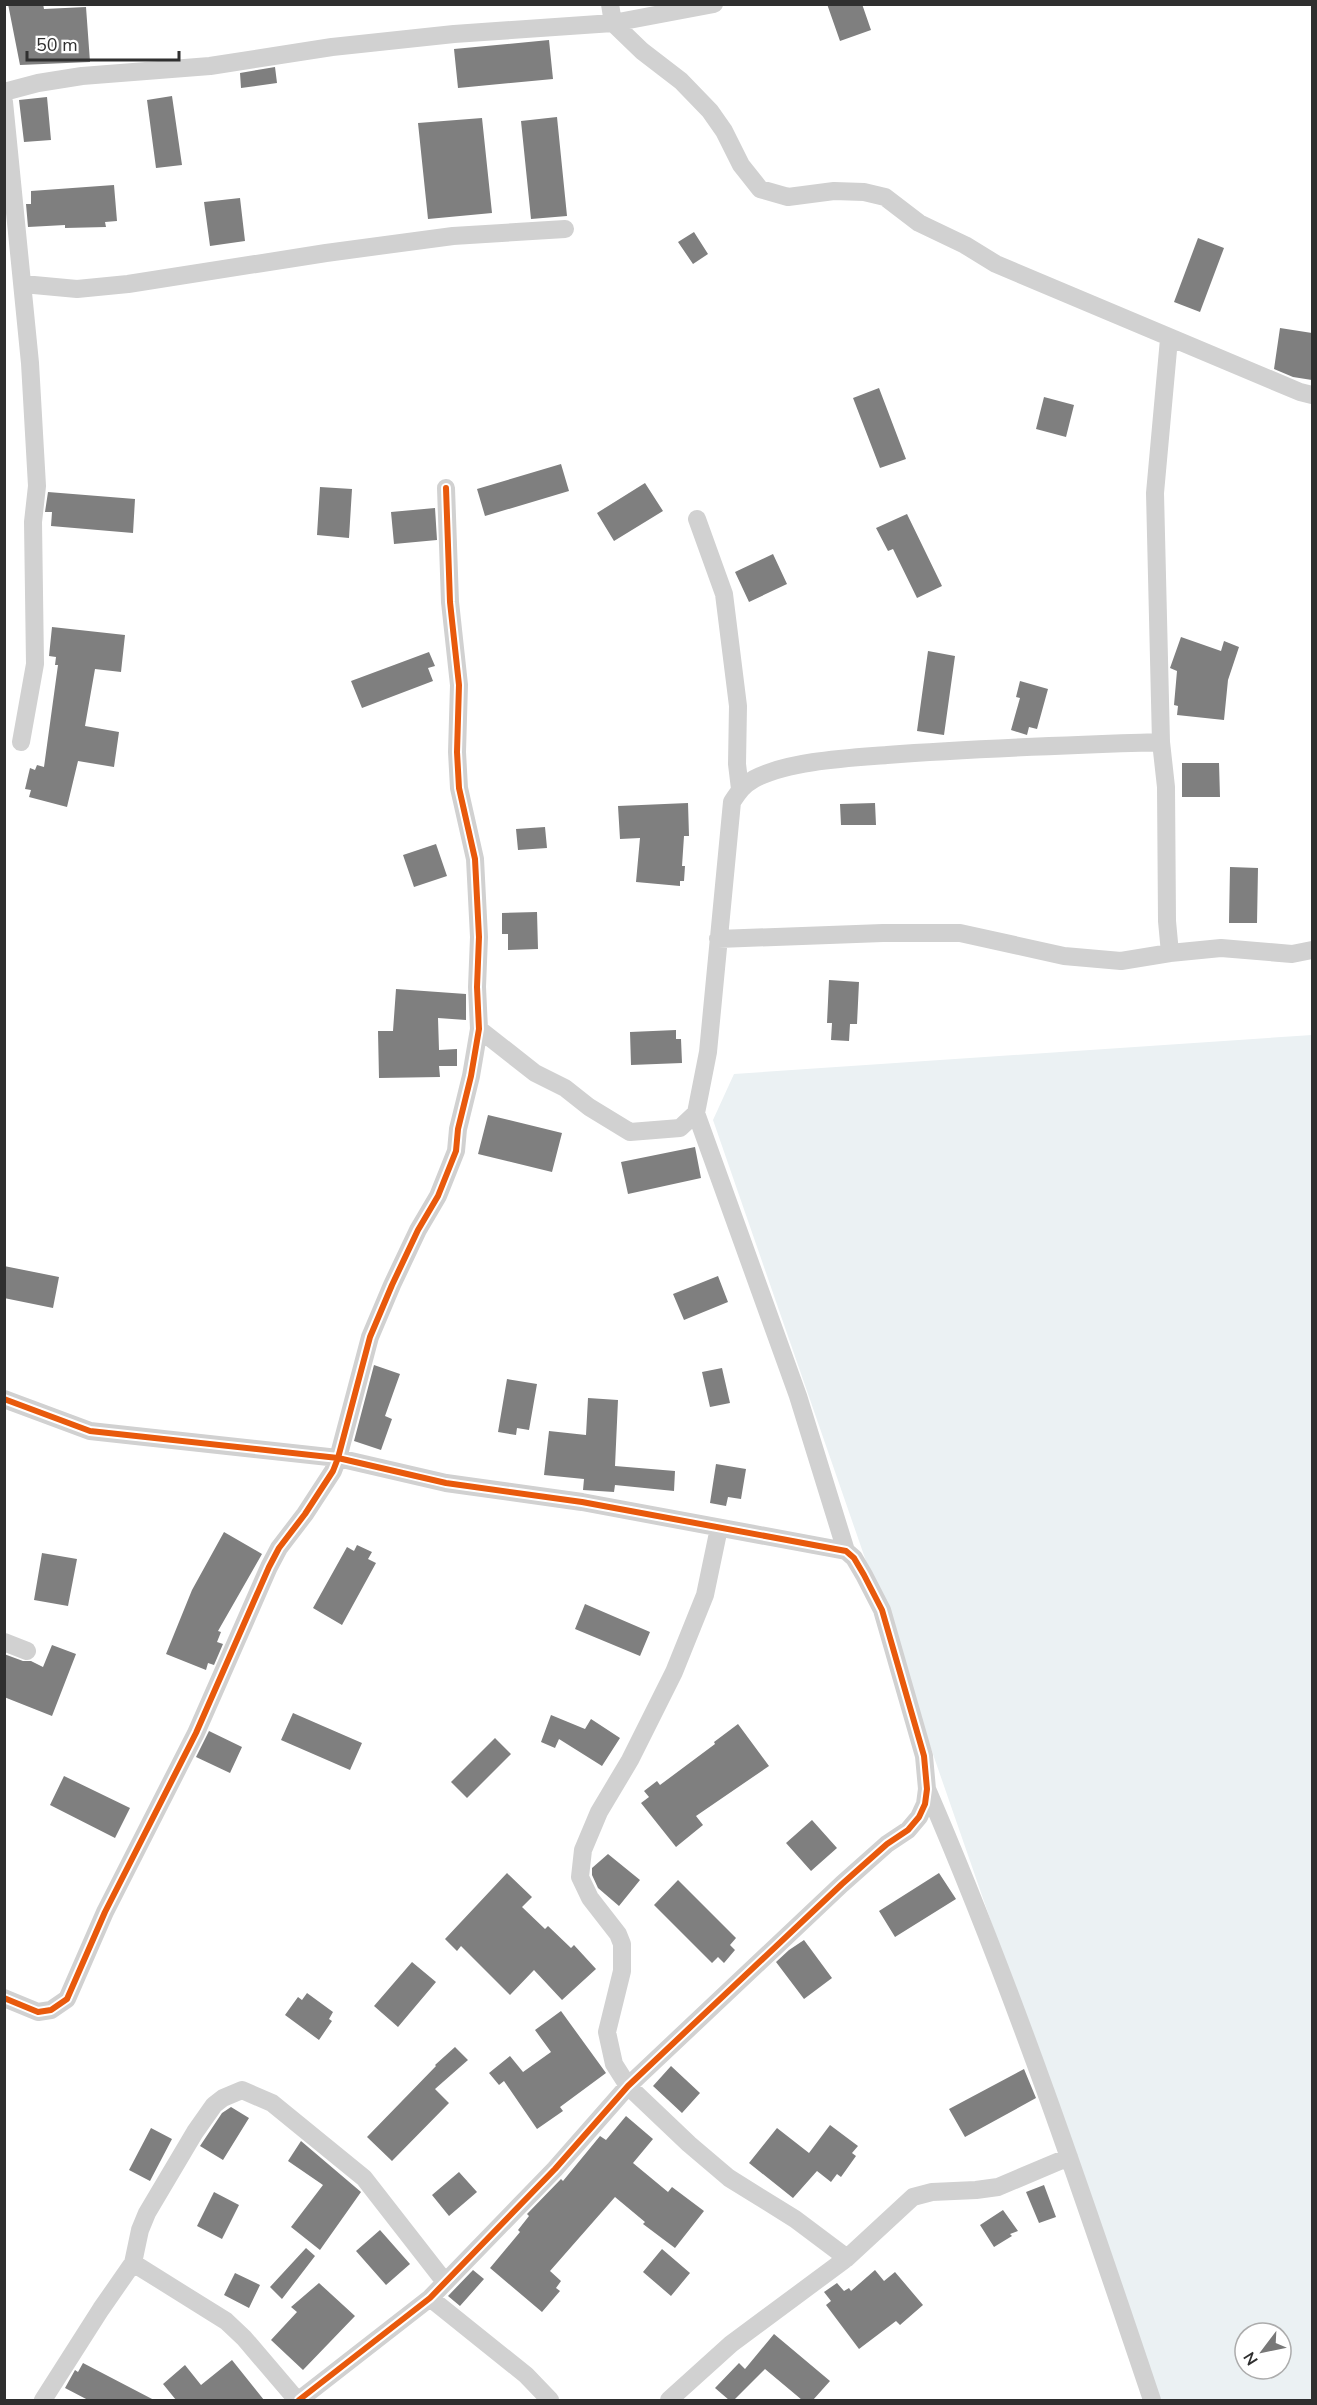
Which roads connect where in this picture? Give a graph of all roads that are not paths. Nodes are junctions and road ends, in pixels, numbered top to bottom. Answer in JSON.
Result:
{"nodes":[{"id":1,"x":714,"y":4,"type":"edge"},
{"id":2,"x":611,"y":14,"type":"edge"},
{"id":3,"x":4,"y":92,"type":"edge"},
{"id":4,"x":4,"y":102,"type":"edge"},
{"id":5,"x":565,"y":229,"type":"dead end"},
{"id":6,"x":23,"y":284,"type":"junction"},
{"id":7,"x":1169,"y":339,"type":"junction"},
{"id":8,"x":1312,"y":395,"type":"edge"},
{"id":9,"x":446,"y":488,"type":"dead end"},
{"id":10,"x":697,"y":519,"type":"dead end"},
{"id":11,"x":21,"y":742,"type":"dead end"},
{"id":12,"x":1161,"y":742,"type":"junction"},
{"id":13,"x":740,"y":789,"type":"junction"},
{"id":14,"x":718,"y":939,"type":"junction"},
{"id":15,"x":1312,"y":950,"type":"edge"},
{"id":16,"x":1170,"y":952,"type":"junction"},
{"id":17,"x":479,"y":1029,"type":"junction"},
{"id":18,"x":696,"y":1113,"type":"junction"},
{"id":19,"x":4,"y":1399,"type":"edge"},
{"id":20,"x":338,"y":1458,"type":"junction"},
{"id":21,"x":718,"y":1528,"type":"junction"},
{"id":22,"x":846,"y":1551,"type":"junction"},
{"id":23,"x":4,"y":1641,"type":"edge"},
{"id":24,"x":27,"y":1651,"type":"dead end"},
{"id":25,"x":927,"y":1789,"type":"junction"},
{"id":26,"x":4,"y":1998,"type":"edge"},
{"id":27,"x":628,"y":2086,"type":"junction"},
{"id":28,"x":1069,"y":2157,"type":"junction"},
{"id":29,"x":847,"y":2258,"type":"junction"},
{"id":30,"x":133,"y":2263,"type":"junction"},
{"id":31,"x":445,"y":2282,"type":"junction"},
{"id":32,"x":430,"y":2298,"type":"junction"},
{"id":33,"x":43,"y":2400,"type":"edge"},
{"id":34,"x":298,"y":2400,"type":"edge"},
{"id":35,"x":550,"y":2400,"type":"edge"},
{"id":36,"x":669,"y":2400,"type":"edge"},
{"id":37,"x":1152,"y":2400,"type":"edge"}],
"edges":[{"from":1,"to":2,"type":"street"},
{"from":2,"to":3,"type":"street"},
{"from":2,"to":7,"type":"street"},
{"from":4,"to":6,"type":"street"},
{"from":5,"to":6,"type":"street"},
{"from":6,"to":11,"type":"street"},
{"from":7,"to":8,"type":"street"},
{"from":7,"to":12,"type":"street"},
{"from":9,"to":17,"type":"street"},
{"from":10,"to":13,"type":"street"},
{"from":12,"to":13,"type":"street"},
{"from":12,"to":16,"type":"street"},
{"from":13,"to":14,"type":"street"},
{"from":14,"to":16,"type":"street"},
{"from":14,"to":18,"type":"street"},
{"from":15,"to":16,"type":"street"},
{"from":17,"to":18,"type":"street"},
{"from":17,"to":20,"type":"street"},
{"from":18,"to":22,"type":"street"},
{"from":19,"to":20,"type":"street"},
{"from":20,"to":21,"type":"street"},
{"from":20,"to":26,"type":"street"},
{"from":21,"to":22,"type":"street"},
{"from":21,"to":27,"type":"street"},
{"from":22,"to":25,"type":"street"},
{"from":23,"to":24,"type":"street"},
{"from":25,"to":27,"type":"street"},
{"from":25,"to":28,"type":"street"},
{"from":27,"to":29,"type":"street"},
{"from":27,"to":31,"type":"street"},
{"from":28,"to":29,"type":"street"},
{"from":28,"to":37,"type":"street"},
{"from":29,"to":36,"type":"street"},
{"from":30,"to":31,"type":"street"},
{"from":30,"to":33,"type":"street"},
{"from":30,"to":34,"type":"street"},
{"from":31,"to":32,"type":"street"},
{"from":32,"to":34,"type":"street"},
{"from":32,"to":35,"type":"street"}]}
